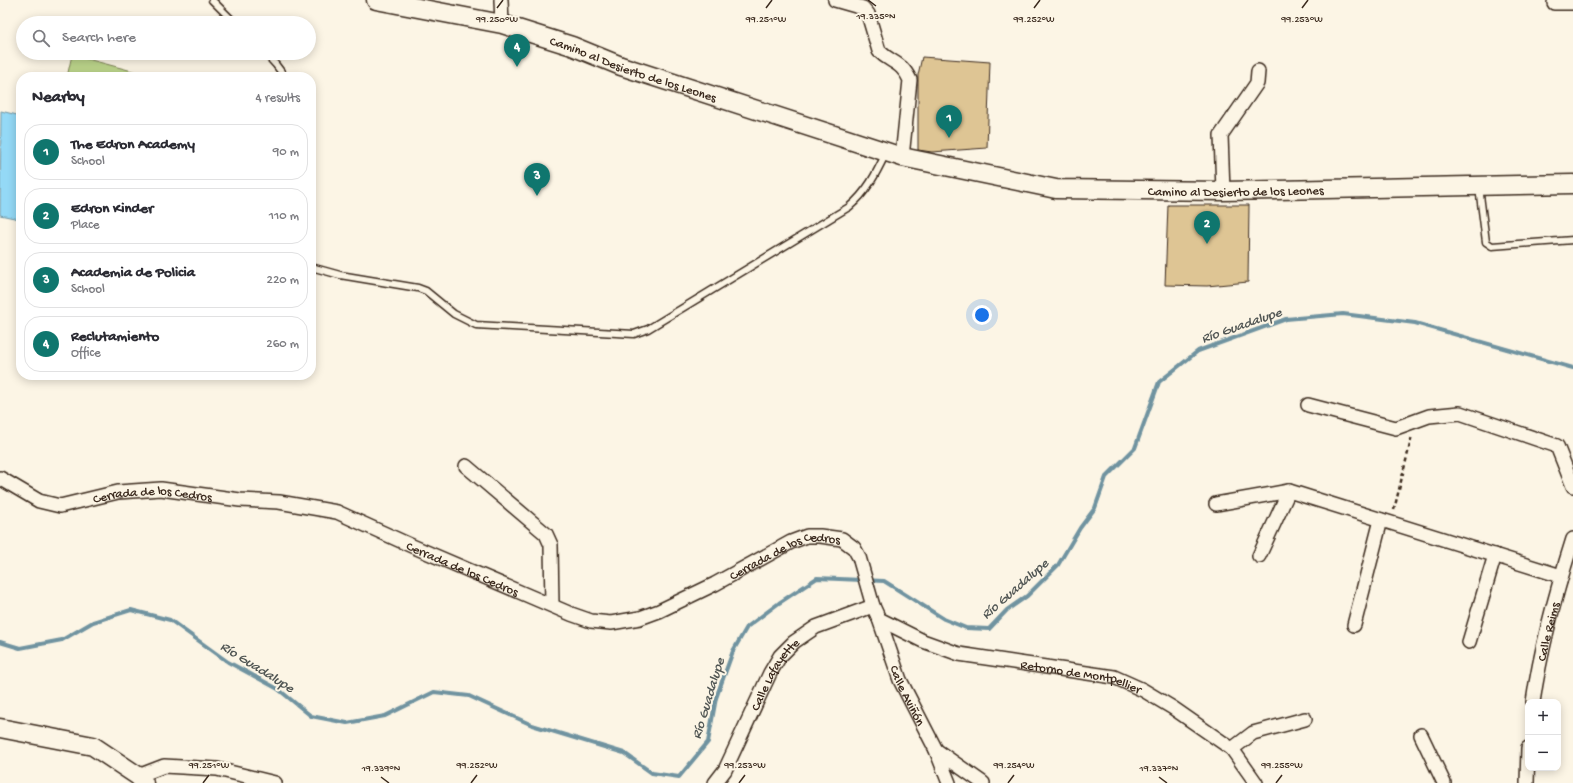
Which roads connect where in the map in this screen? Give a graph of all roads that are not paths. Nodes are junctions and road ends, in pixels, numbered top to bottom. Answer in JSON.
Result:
{"nodes":[{"id":1,"x":212,"y":0,"type":"edge"},
{"id":2,"x":376,"y":0,"type":"edge"},
{"id":3,"x":381,"y":0,"type":"edge"},
{"id":4,"x":501,"y":0,"type":"edge"},
{"id":5,"x":835,"y":0,"type":"edge"},
{"id":6,"x":1554,"y":3,"type":"dead end"},
{"id":7,"x":1573,"y":3,"type":"edge"},
{"id":8,"x":228,"y":16,"type":"edge"},
{"id":9,"x":502,"y":24,"type":"junction"},
{"id":10,"x":271,"y":60,"type":"edge"},
{"id":11,"x":1258,"y":71,"type":"dead end"},
{"id":12,"x":281,"y":72,"type":"edge"},
{"id":13,"x":894,"y":154,"type":"junction"},
{"id":14,"x":1573,"y":184,"type":"edge"},
{"id":15,"x":1479,"y":186,"type":"junction"},
{"id":16,"x":1223,"y":192,"type":"junction"},
{"id":17,"x":1573,"y":240,"type":"edge"},
{"id":18,"x":316,"y":268,"type":"edge"},
{"id":19,"x":1308,"y":405,"type":"dead end"},
{"id":20,"x":466,"y":466,"type":"dead end"},
{"id":21,"x":0,"y":478,"type":"edge"},
{"id":22,"x":1573,"y":486,"type":"edge"},
{"id":23,"x":1289,"y":491,"type":"junction"},
{"id":24,"x":1216,"y":504,"type":"dead end"},
{"id":25,"x":1386,"y":521,"type":"junction"},
{"id":26,"x":1573,"y":539,"type":"edge"},
{"id":27,"x":1495,"y":555,"type":"junction"},
{"id":28,"x":1259,"y":556,"type":"dead end"},
{"id":29,"x":1561,"y":576,"type":"junction"},
{"id":30,"x":872,"y":603,"type":"junction"},
{"id":31,"x":552,"y":606,"type":"junction"},
{"id":32,"x":879,"y":619,"type":"junction"},
{"id":33,"x":1354,"y":625,"type":"dead end"},
{"id":34,"x":1469,"y":642,"type":"dead end"},
{"id":35,"x":1533,"y":699,"type":"edge"},
{"id":36,"x":1305,"y":719,"type":"dead end"},
{"id":37,"x":0,"y":728,"type":"edge"},
{"id":38,"x":1421,"y":735,"type":"dead end"},
{"id":39,"x":1232,"y":749,"type":"junction"},
{"id":40,"x":936,"y":750,"type":"junction"},
{"id":41,"x":1527,"y":771,"type":"edge"},
{"id":42,"x":141,"y":779,"type":"edge"},
{"id":43,"x":275,"y":783,"type":"edge"},
{"id":44,"x":715,"y":783,"type":"edge"},
{"id":45,"x":949,"y":783,"type":"edge"},
{"id":46,"x":983,"y":783,"type":"edge"},
{"id":47,"x":1256,"y":783,"type":"edge"},
{"id":48,"x":1444,"y":783,"type":"edge"},
{"id":49,"x":1527,"y":783,"type":"edge"}],
"edges":[{"from":1,"to":8,"type":"lane"},
{"from":2,"to":3,"type":"main road","name":"Camino al Desierto de los Leones"},
{"from":3,"to":9,"type":"main road","name":"Camino al Desierto de los Leones"},
{"from":4,"to":9,"type":"street"},
{"from":5,"to":13,"type":"street"},
{"from":6,"to":7,"type":"street"},
{"from":9,"to":13,"type":"main road","name":"Camino al Desierto de los Leones"},
{"from":10,"to":12,"type":"lane"},
{"from":11,"to":16,"type":"street"},
{"from":13,"to":16,"type":"main road","name":"Camino al Desierto de los Leones"},
{"from":13,"to":18,"type":"lane"},
{"from":14,"to":15,"type":"main road","name":"Camino al Desierto de los Leones"},
{"from":15,"to":16,"type":"main road","name":"Camino al Desierto de los Leones"},
{"from":15,"to":17,"type":"lane"},
{"from":19,"to":22,"type":"street"},
{"from":20,"to":31,"type":"street"},
{"from":21,"to":31,"type":"street","name":"Cerrada de los Cedros"},
{"from":23,"to":24,"type":"street"},
{"from":23,"to":25,"type":"street"},
{"from":23,"to":28,"type":"street"},
{"from":25,"to":27,"type":"street"},
{"from":25,"to":33,"type":"street"},
{"from":26,"to":29,"type":"street","name":"Calle Reims"},
{"from":27,"to":29,"type":"street"},
{"from":27,"to":34,"type":"street"},
{"from":29,"to":35,"type":"street","name":"Calle Reims"},
{"from":30,"to":31,"type":"street","name":"Cerrada de los Cedros"},
{"from":30,"to":32,"type":"street","name":"Calle Aviñón"},
{"from":30,"to":44,"type":"street","name":"Calle Lafayette"},
{"from":32,"to":39,"type":"street","name":"Retorno de Montpellier"},
{"from":32,"to":40,"type":"street","name":"Calle Aviñón"},
{"from":36,"to":39,"type":"street"},
{"from":37,"to":42,"type":"main road"},
{"from":38,"to":48,"type":"street"},
{"from":39,"to":47,"type":"street","name":"Retorno de Montpellier"},
{"from":40,"to":45,"type":"street","name":"Calle Aviñón"},
{"from":40,"to":46,"type":"street"},
{"from":41,"to":49,"type":"street"},
{"from":42,"to":43,"type":"street"}]}
